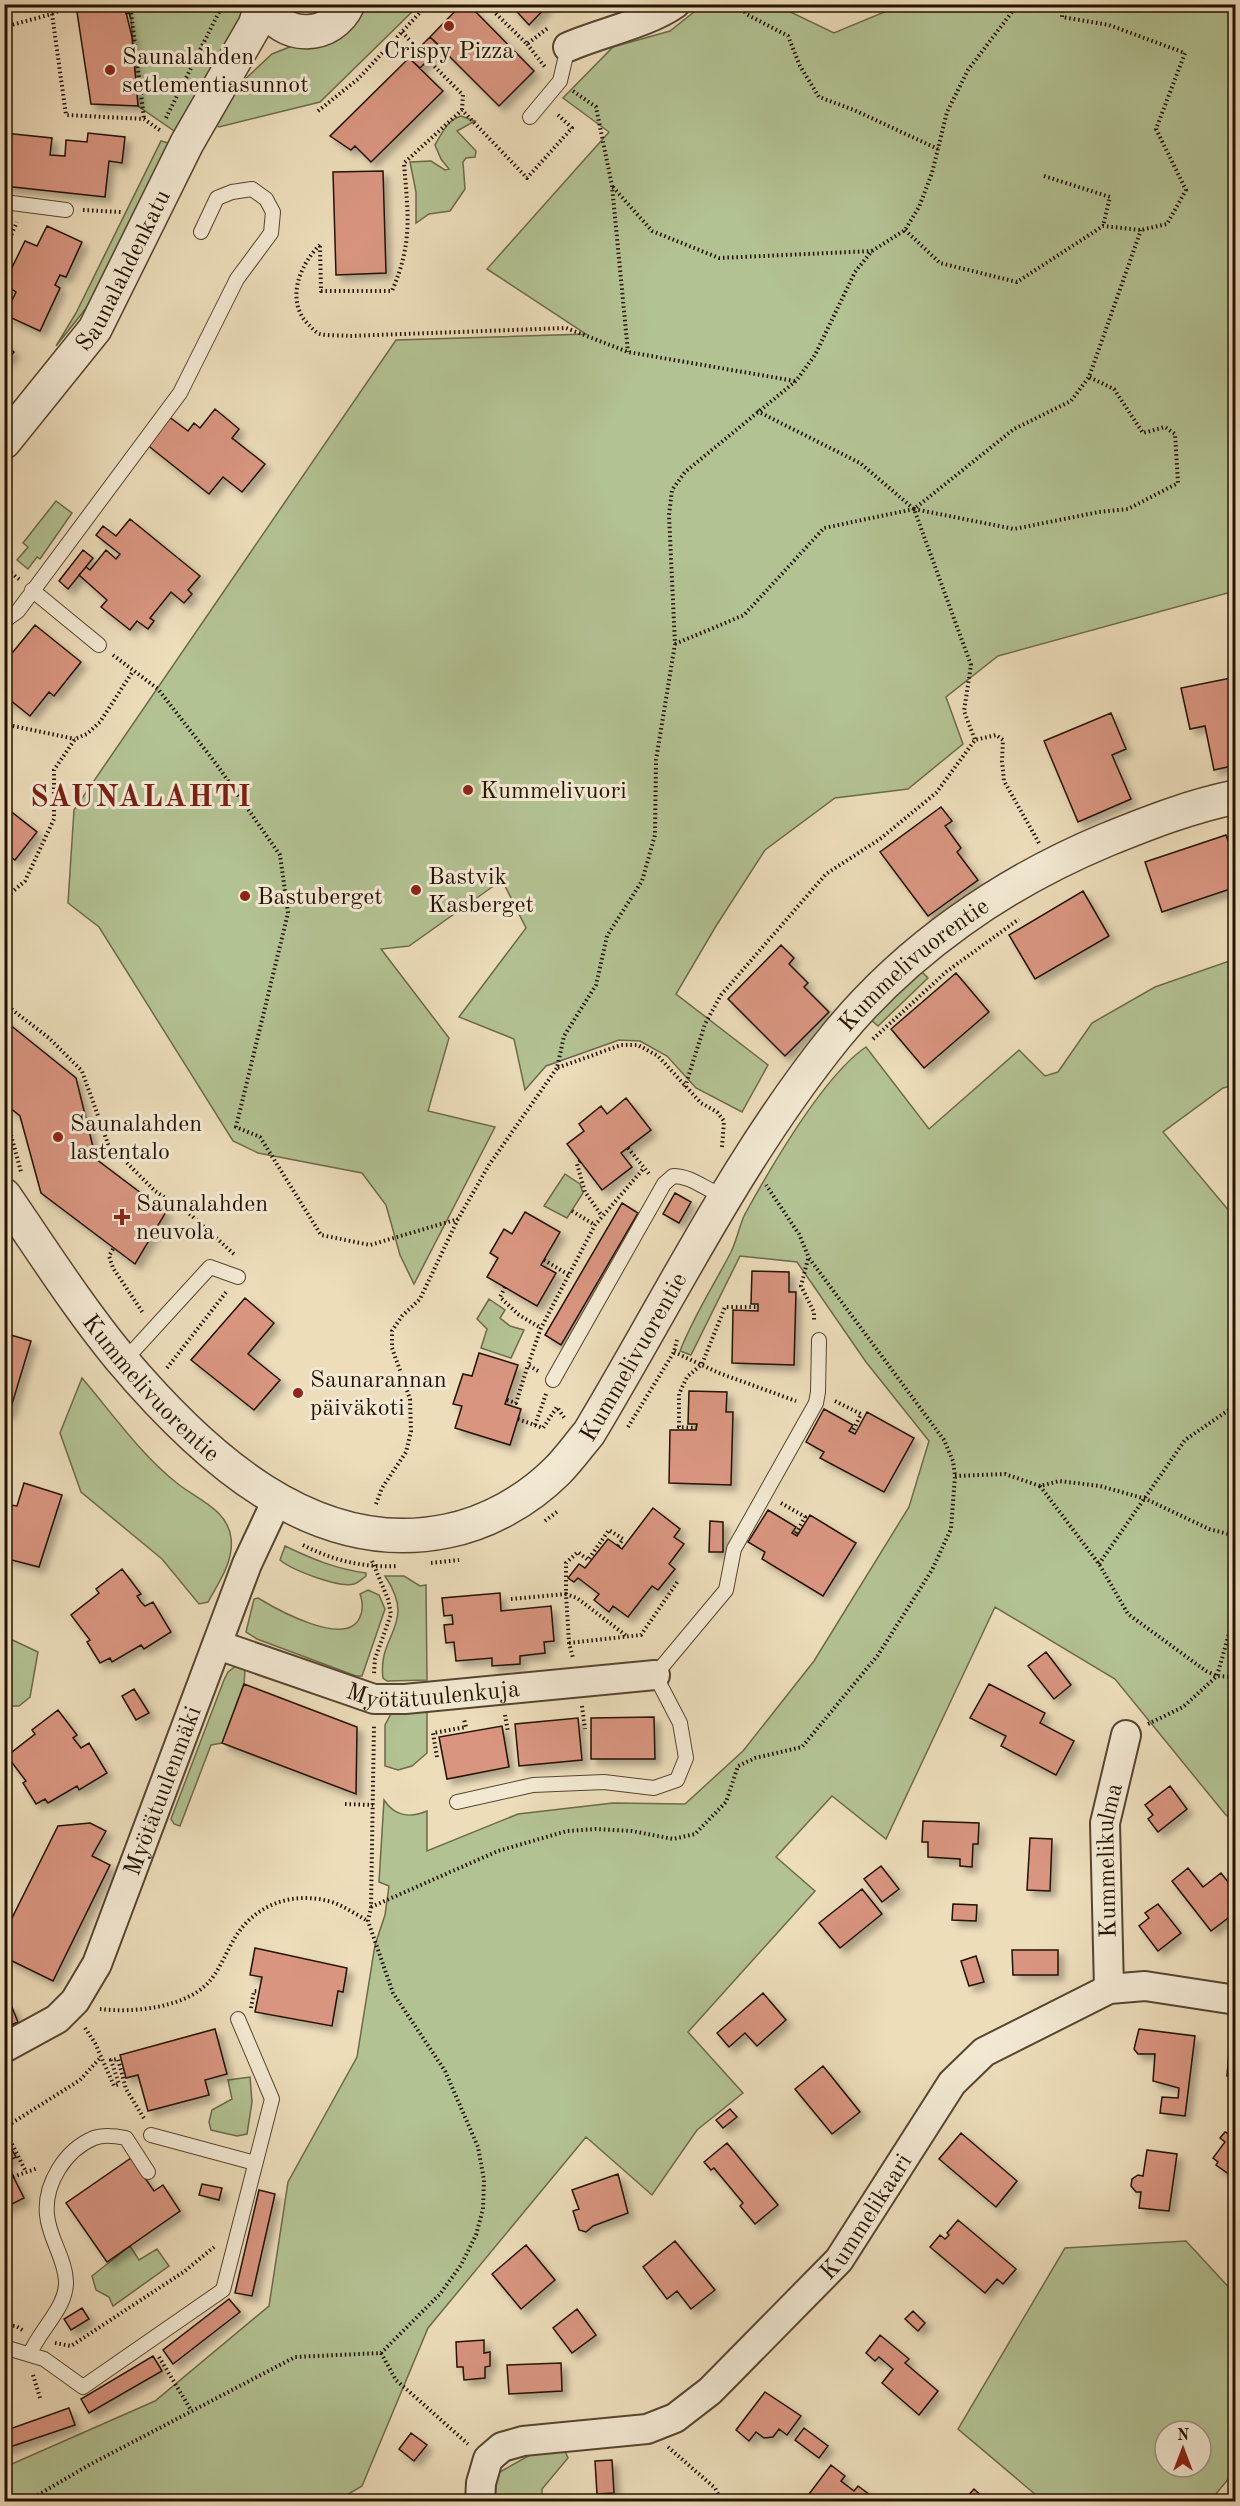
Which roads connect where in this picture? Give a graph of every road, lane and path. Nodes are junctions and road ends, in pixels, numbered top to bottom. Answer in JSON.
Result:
{"nodes":[{"id":1,"x":72,"y":4,"type":"edge"},
{"id":2,"x":125,"y":4,"type":"edge"},
{"id":3,"x":130,"y":4,"type":"edge"},
{"id":4,"x":223,"y":4,"type":"edge"},
{"id":5,"x":263,"y":4,"type":"edge"},
{"id":6,"x":348,"y":4,"type":"edge"},
{"id":7,"x":428,"y":4,"type":"edge"},
{"id":8,"x":675,"y":4,"type":"edge"},
{"id":9,"x":740,"y":4,"type":"edge"},
{"id":10,"x":1018,"y":4,"type":"edge"},
{"id":11,"x":1063,"y":4,"type":"edge"},
{"id":12,"x":52,"y":14,"type":"junction"},
{"id":13,"x":132,"y":15,"type":"junction"},
{"id":14,"x":4,"y":27,"type":"edge"},
{"id":15,"x":297,"y":32,"type":"junction"},
{"id":16,"x":402,"y":32,"type":"junction"},
{"id":17,"x":568,"y":47,"type":"joint"},
{"id":18,"x":418,"y":49,"type":"dead end"},
{"id":19,"x":428,"y":60,"type":"dead end"},
{"id":20,"x":560,"y":81,"type":"junction"},
{"id":21,"x":221,"y":85,"type":"junction"},
{"id":22,"x":544,"y":102,"type":"junction"},
{"id":23,"x":462,"y":110,"type":"junction"},
{"id":24,"x":318,"y":111,"type":"dead end"},
{"id":25,"x":530,"y":117,"type":"dead end"},
{"id":26,"x":144,"y":119,"type":"junction"},
{"id":27,"x":160,"y":130,"type":"junction"},
{"id":28,"x":155,"y":141,"type":"dead end"},
{"id":29,"x":938,"y":149,"type":"junction"},
{"id":30,"x":1044,"y":176,"type":"dead end"},
{"id":31,"x":612,"y":186,"type":"junction"},
{"id":32,"x":4,"y":202,"type":"edge"},
{"id":33,"x":126,"y":202,"type":"dead end"},
{"id":34,"x":24,"y":205,"type":"junction"},
{"id":35,"x":66,"y":210,"type":"joint"},
{"id":36,"x":121,"y":212,"type":"junction"},
{"id":37,"x":116,"y":222,"type":"dead end"},
{"id":38,"x":1103,"y":226,"type":"junction"},
{"id":39,"x":905,"y":230,"type":"junction"},
{"id":40,"x":1141,"y":230,"type":"junction"},
{"id":41,"x":201,"y":232,"type":"dead end"},
{"id":42,"x":4,"y":251,"type":"edge"},
{"id":43,"x":872,"y":251,"type":"junction"},
{"id":44,"x":4,"y":266,"type":"edge"},
{"id":45,"x":12,"y":269,"type":"dead end"},
{"id":46,"x":628,"y":352,"type":"junction"},
{"id":47,"x":1089,"y":377,"type":"junction"},
{"id":48,"x":796,"y":381,"type":"junction"},
{"id":49,"x":757,"y":411,"type":"junction"},
{"id":50,"x":4,"y":442,"type":"edge"},
{"id":51,"x":914,"y":509,"type":"junction"},
{"id":52,"x":9,"y":540,"type":"dead end"},
{"id":53,"x":4,"y":546,"type":"edge"},
{"id":54,"x":4,"y":567,"type":"edge"},
{"id":55,"x":28,"y":586,"type":"junction"},
{"id":56,"x":4,"y":621,"type":"edge"},
{"id":57,"x":675,"y":644,"type":"junction"},
{"id":58,"x":99,"y":645,"type":"joint"},
{"id":59,"x":133,"y":671,"type":"junction"},
{"id":60,"x":4,"y":724,"type":"edge"},
{"id":61,"x":75,"y":739,"type":"junction"},
{"id":62,"x":975,"y":740,"type":"junction"},
{"id":63,"x":1236,"y":797,"type":"edge"},
{"id":64,"x":1042,"y":850,"type":"dead end"},
{"id":65,"x":4,"y":899,"type":"edge"},
{"id":66,"x":1028,"y":912,"type":"dead end"},
{"id":67,"x":4,"y":987,"type":"edge"},
{"id":68,"x":5,"y":1005,"type":"edge"},
{"id":69,"x":870,"y":1041,"type":"dead end"},
{"id":70,"x":557,"y":1068,"type":"junction"},
{"id":71,"x":685,"y":1087,"type":"junction"},
{"id":72,"x":4,"y":1109,"type":"edge"},
{"id":73,"x":628,"y":1148,"type":"dead end"},
{"id":74,"x":722,"y":1155,"type":"dead end"},
{"id":75,"x":580,"y":1161,"type":"dead end"},
{"id":76,"x":761,"y":1179,"type":"dead end"},
{"id":77,"x":13,"y":1187,"type":"edge"},
{"id":78,"x":727,"y":1197,"type":"junction"},
{"id":79,"x":572,"y":1211,"type":"dead end"},
{"id":80,"x":602,"y":1215,"type":"junction"},
{"id":81,"x":458,"y":1219,"type":"junction"},
{"id":82,"x":595,"y":1225,"type":"junction"},
{"id":83,"x":113,"y":1249,"type":"dead end"},
{"id":84,"x":808,"y":1258,"type":"junction"},
{"id":85,"x":544,"y":1260,"type":"dead end"},
{"id":86,"x":569,"y":1275,"type":"junction"},
{"id":87,"x":238,"y":1277,"type":"junction"},
{"id":88,"x":505,"y":1287,"type":"dead end"},
{"id":89,"x":758,"y":1307,"type":"dead end"},
{"id":90,"x":541,"y":1328,"type":"junction"},
{"id":91,"x":154,"y":1329,"type":"junction"},
{"id":92,"x":819,"y":1340,"type":"joint"},
{"id":93,"x":674,"y":1352,"type":"dead end"},
{"id":94,"x":121,"y":1358,"type":"junction"},
{"id":95,"x":702,"y":1364,"type":"junction"},
{"id":96,"x":528,"y":1365,"type":"junction"},
{"id":97,"x":166,"y":1369,"type":"dead end"},
{"id":98,"x":554,"y":1380,"type":"joint"},
{"id":99,"x":546,"y":1394,"type":"dead end"},
{"id":100,"x":817,"y":1398,"type":"junction"},
{"id":101,"x":507,"y":1400,"type":"dead end"},
{"id":102,"x":1236,"y":1405,"type":"edge"},
{"id":103,"x":518,"y":1419,"type":"dead end"},
{"id":104,"x":566,"y":1420,"type":"dead end"},
{"id":105,"x":535,"y":1425,"type":"junction"},
{"id":106,"x":697,"y":1428,"type":"dead end"},
{"id":107,"x":852,"y":1433,"type":"dead end"},
{"id":108,"x":955,"y":1476,"type":"junction"},
{"id":109,"x":1040,"y":1486,"type":"junction"},
{"id":110,"x":765,"y":1493,"type":"junction"},
{"id":111,"x":1146,"y":1499,"type":"junction"},
{"id":112,"x":277,"y":1500,"type":"junction"},
{"id":113,"x":372,"y":1513,"type":"dead end"},
{"id":114,"x":795,"y":1535,"type":"dead end"},
{"id":115,"x":1236,"y":1536,"type":"edge"},
{"id":116,"x":618,"y":1546,"type":"dead end"},
{"id":117,"x":1099,"y":1564,"type":"junction"},
{"id":118,"x":376,"y":1567,"type":"dead end"},
{"id":119,"x":678,"y":1581,"type":"dead end"},
{"id":120,"x":566,"y":1594,"type":"junction"},
{"id":121,"x":511,"y":1599,"type":"dead end"},
{"id":122,"x":1236,"y":1609,"type":"edge"},
{"id":123,"x":628,"y":1637,"type":"junction"},
{"id":124,"x":569,"y":1643,"type":"junction"},
{"id":125,"x":218,"y":1645,"type":"junction"},
{"id":126,"x":655,"y":1675,"type":"junction"},
{"id":127,"x":1217,"y":1676,"type":"junction"},
{"id":128,"x":1236,"y":1677,"type":"edge"},
{"id":129,"x":579,"y":1683,"type":"junction"},
{"id":130,"x":374,"y":1699,"type":"junction"},
{"id":131,"x":585,"y":1729,"type":"dead end"},
{"id":132,"x":1126,"y":1736,"type":"joint"},
{"id":133,"x":457,"y":1802,"type":"dead end"},
{"id":134,"x":345,"y":1804,"type":"dead end"},
{"id":135,"x":373,"y":1805,"type":"junction"},
{"id":136,"x":372,"y":1907,"type":"junction"},
{"id":137,"x":369,"y":1921,"type":"junction"},
{"id":138,"x":1109,"y":1989,"type":"junction"},
{"id":139,"x":1236,"y":2000,"type":"edge"},
{"id":140,"x":88,"y":2007,"type":"dead end"},
{"id":141,"x":238,"y":2019,"type":"dead end"},
{"id":142,"x":84,"y":2026,"type":"dead end"},
{"id":143,"x":4,"y":2048,"type":"edge"},
{"id":144,"x":101,"y":2058,"type":"junction"},
{"id":145,"x":4,"y":2128,"type":"edge"},
{"id":146,"x":151,"y":2135,"type":"joint"},
{"id":147,"x":255,"y":2163,"type":"junction"},
{"id":148,"x":26,"y":2172,"type":"dead end"},
{"id":149,"x":148,"y":2172,"type":"dead end"},
{"id":150,"x":237,"y":2236,"type":"junction"},
{"id":151,"x":4,"y":2325,"type":"edge"},
{"id":152,"x":36,"y":2339,"type":"junction"},
{"id":153,"x":149,"y":2341,"type":"junction"},
{"id":154,"x":4,"y":2348,"type":"edge"},
{"id":155,"x":381,"y":2353,"type":"junction"},
{"id":156,"x":30,"y":2354,"type":"junction"},
{"id":157,"x":33,"y":2376,"type":"dead end"},
{"id":158,"x":40,"y":2398,"type":"dead end"},
{"id":159,"x":191,"y":2410,"type":"junction"},
{"id":160,"x":647,"y":2429,"type":"junction"},
{"id":161,"x":488,"y":2459,"type":"junction"},
{"id":162,"x":26,"y":2502,"type":"edge"},
{"id":163,"x":480,"y":2502,"type":"edge"},
{"id":164,"x":722,"y":2502,"type":"edge"}],
"edges":[{"from":1,"to":12,"type":"path"},
{"from":2,"to":13,"type":"path"},
{"from":3,"to":13,"type":"path"},
{"from":4,"to":27,"type":"path"},
{"from":5,"to":15,"type":"street"},
{"from":5,"to":21,"type":"street","name":"Saunalahdenkatu"},
{"from":6,"to":15,"type":"street","name":"Saunalahdenkatu"},
{"from":7,"to":16,"type":"path"},
{"from":8,"to":17,"type":"street"},
{"from":9,"to":29,"type":"path"},
{"from":10,"to":29,"type":"path"},
{"from":11,"to":40,"type":"path"},
{"from":12,"to":14,"type":"path"},
{"from":12,"to":26,"type":"path"},
{"from":13,"to":26,"type":"path"},
{"from":15,"to":21,"type":"street","name":"Saunalahdenkatu"},
{"from":16,"to":18,"type":"path"},
{"from":16,"to":24,"type":"path"},
{"from":17,"to":20,"type":"lane"},
{"from":19,"to":23,"type":"path"},
{"from":20,"to":22,"type":"lane"},
{"from":20,"to":31,"type":"path"},
{"from":21,"to":50,"type":"street","name":"Saunalahdenkatu"},
{"from":22,"to":23,"type":"path"},
{"from":22,"to":25,"type":"lane"},
{"from":23,"to":46,"type":"path"},
{"from":26,"to":27,"type":"path"},
{"from":27,"to":28,"type":"path"},
{"from":29,"to":39,"type":"path"},
{"from":30,"to":38,"type":"path"},
{"from":31,"to":43,"type":"path"},
{"from":31,"to":46,"type":"path"},
{"from":32,"to":34,"type":"lane"},
{"from":33,"to":36,"type":"path"},
{"from":34,"to":35,"type":"lane"},
{"from":34,"to":42,"type":"path"},
{"from":35,"to":36,"type":"path"},
{"from":36,"to":37,"type":"path"},
{"from":38,"to":39,"type":"path"},
{"from":38,"to":40,"type":"path"},
{"from":39,"to":43,"type":"path"},
{"from":40,"to":47,"type":"path"},
{"from":41,"to":55,"type":"lane"},
{"from":43,"to":48,"type":"path"},
{"from":44,"to":45,"type":"path"},
{"from":46,"to":48,"type":"path"},
{"from":47,"to":51,"type":"path"},
{"from":47,"to":51,"type":"path"},
{"from":48,"to":49,"type":"path"},
{"from":49,"to":51,"type":"path"},
{"from":49,"to":57,"type":"path"},
{"from":51,"to":57,"type":"path"},
{"from":51,"to":62,"type":"path"},
{"from":52,"to":53,"type":"path"},
{"from":54,"to":55,"type":"path"},
{"from":55,"to":56,"type":"lane"},
{"from":55,"to":58,"type":"lane"},
{"from":57,"to":70,"type":"path"},
{"from":58,"to":59,"type":"path"},
{"from":59,"to":61,"type":"path"},
{"from":59,"to":81,"type":"path"},
{"from":60,"to":61,"type":"path"},
{"from":61,"to":65,"type":"path"},
{"from":62,"to":64,"type":"path"},
{"from":62,"to":71,"type":"path"},
{"from":63,"to":78,"type":"street","name":"Kummelivuorentie"},
{"from":66,"to":69,"type":"path"},
{"from":67,"to":68,"type":"path"},
{"from":68,"to":87,"type":"path"},
{"from":70,"to":71,"type":"path"},
{"from":70,"to":81,"type":"path"},
{"from":71,"to":74,"type":"path"},
{"from":72,"to":77,"type":"path"},
{"from":73,"to":80,"type":"path"},
{"from":75,"to":80,"type":"path"},
{"from":76,"to":84,"type":"path"},
{"from":77,"to":94,"type":"street","name":"Kummelivuorentie"},
{"from":78,"to":98,"type":"lane"},
{"from":78,"to":112,"type":"street","name":"Kummelivuorentie"},
{"from":79,"to":82,"type":"path"},
{"from":80,"to":82,"type":"path"},
{"from":81,"to":113,"type":"path"},
{"from":82,"to":86,"type":"path"},
{"from":83,"to":91,"type":"path"},
{"from":84,"to":92,"type":"path"},
{"from":84,"to":108,"type":"path"},
{"from":85,"to":86,"type":"path"},
{"from":86,"to":90,"type":"path"},
{"from":87,"to":91,"type":"lane"},
{"from":87,"to":97,"type":"path"},
{"from":88,"to":90,"type":"path"},
{"from":89,"to":95,"type":"path"},
{"from":90,"to":96,"type":"path"},
{"from":91,"to":94,"type":"lane"},
{"from":92,"to":100,"type":"lane"},
{"from":93,"to":95,"type":"path"},
{"from":94,"to":112,"type":"street","name":"Kummelivuorentie"},
{"from":95,"to":100,"type":"path"},
{"from":95,"to":106,"type":"path"},
{"from":96,"to":98,"type":"path"},
{"from":96,"to":101,"type":"path"},
{"from":99,"to":105,"type":"path"},
{"from":100,"to":107,"type":"path"},
{"from":100,"to":110,"type":"lane"},
{"from":102,"to":111,"type":"path"},
{"from":103,"to":105,"type":"path"},
{"from":104,"to":105,"type":"path"},
{"from":108,"to":109,"type":"path"},
{"from":108,"to":136,"type":"path"},
{"from":109,"to":111,"type":"path"},
{"from":109,"to":117,"type":"path"},
{"from":110,"to":114,"type":"path"},
{"from":110,"to":126,"type":"lane"},
{"from":111,"to":115,"type":"path"},
{"from":111,"to":117,"type":"path"},
{"from":112,"to":125,"type":"street","name":"Myötätuulenmäki"},
{"from":116,"to":120,"type":"path"},
{"from":117,"to":127,"type":"path"},
{"from":118,"to":130,"type":"path"},
{"from":119,"to":123,"type":"path"},
{"from":120,"to":121,"type":"path"},
{"from":120,"to":123,"type":"path"},
{"from":120,"to":124,"type":"path"},
{"from":122,"to":127,"type":"path"},
{"from":123,"to":124,"type":"path"},
{"from":124,"to":129,"type":"path"},
{"from":125,"to":130,"type":"street","name":"Myötätuulenkuja"},
{"from":125,"to":143,"type":"street","name":"Myötätuulenmäki"},
{"from":126,"to":129,"type":"street","name":"Myötätuulenkuja"},
{"from":126,"to":133,"type":"lane"},
{"from":127,"to":128,"type":"path"},
{"from":127,"to":132,"type":"path"},
{"from":129,"to":130,"type":"street","name":"Myötätuulenkuja"},
{"from":129,"to":131,"type":"path"},
{"from":130,"to":135,"type":"path"},
{"from":132,"to":138,"type":"street","name":"Kummelikulma"},
{"from":134,"to":135,"type":"path"},
{"from":135,"to":136,"type":"path"},
{"from":136,"to":137,"type":"path"},
{"from":137,"to":140,"type":"path"},
{"from":137,"to":155,"type":"path"},
{"from":138,"to":139,"type":"street","name":"Kummelikaari"},
{"from":138,"to":160,"type":"street","name":"Kummelikaari"},
{"from":141,"to":147,"type":"lane"},
{"from":142,"to":144,"type":"path"},
{"from":144,"to":145,"type":"path"},
{"from":144,"to":146,"type":"path"},
{"from":145,"to":148,"type":"path"},
{"from":146,"to":147,"type":"lane"},
{"from":147,"to":150,"type":"lane"},
{"from":149,"to":152,"type":"lane"},
{"from":150,"to":152,"type":"path"},
{"from":150,"to":153,"type":"lane"},
{"from":151,"to":152,"type":"path"},
{"from":152,"to":156,"type":"lane"},
{"from":153,"to":156,"type":"lane"},
{"from":153,"to":159,"type":"path"},
{"from":154,"to":156,"type":"lane"},
{"from":155,"to":159,"type":"path"},
{"from":155,"to":161,"type":"path"},
{"from":157,"to":158,"type":"path"},
{"from":159,"to":162,"type":"path"},
{"from":160,"to":161,"type":"street","name":"Kummelikaari"},
{"from":160,"to":164,"type":"path"},
{"from":161,"to":163,"type":"street"}]}
